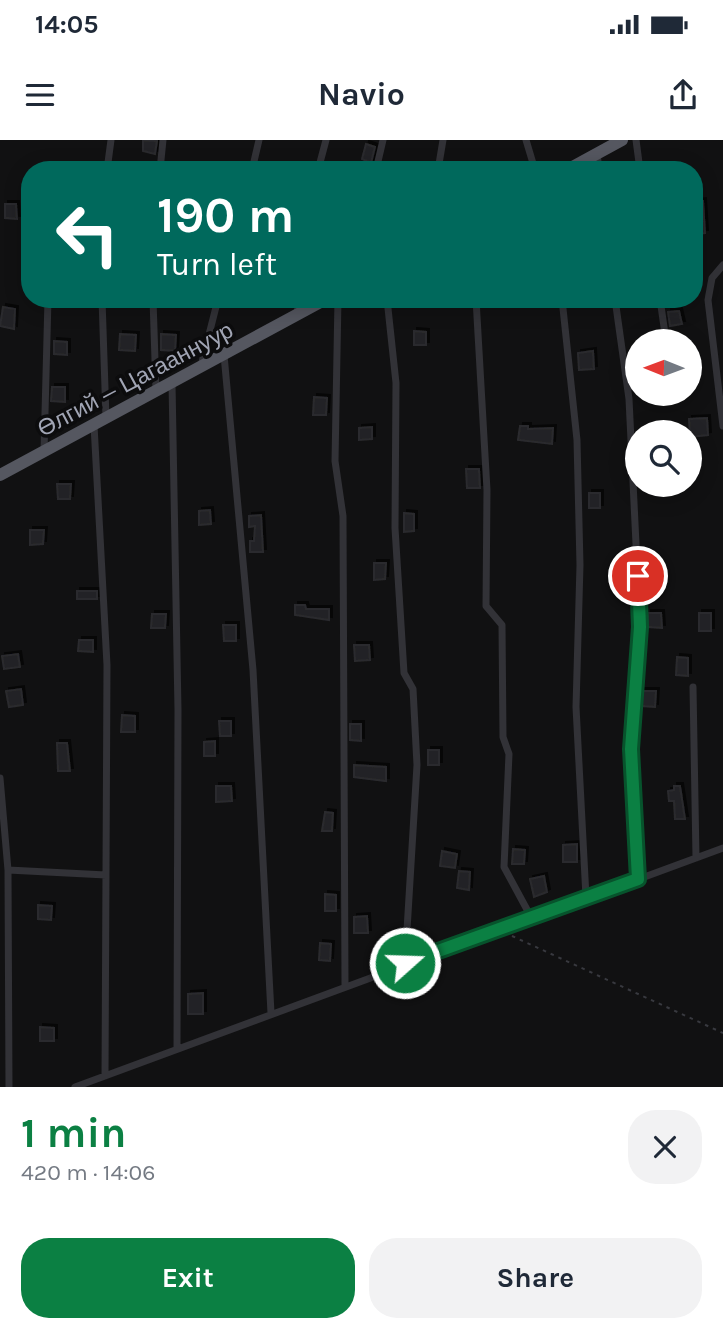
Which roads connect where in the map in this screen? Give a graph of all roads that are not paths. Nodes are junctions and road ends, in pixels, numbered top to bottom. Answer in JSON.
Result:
{"nodes":[{"id":1,"x":111,"y":140,"type":"edge"},
{"id":2,"x":163,"y":140,"type":"edge"},
{"id":3,"x":260,"y":140,"type":"edge"},
{"id":4,"x":326,"y":140,"type":"edge"},
{"id":5,"x":383,"y":140,"type":"edge"},
{"id":6,"x":443,"y":140,"type":"edge"},
{"id":7,"x":526,"y":140,"type":"edge"},
{"id":8,"x":621,"y":140,"type":"edge"},
{"id":9,"x":636,"y":140,"type":"edge"},
{"id":10,"x":597,"y":153,"type":"junction"},
{"id":11,"x":108,"y":161,"type":"edge"},
{"id":12,"x":161,"y":161,"type":"edge"},
{"id":13,"x":254,"y":161,"type":"edge"},
{"id":14,"x":320,"y":161,"type":"edge"},
{"id":15,"x":378,"y":161,"type":"edge"},
{"id":16,"x":440,"y":161,"type":"edge"},
{"id":17,"x":532,"y":161,"type":"edge"},
{"id":18,"x":583,"y":161,"type":"edge"},
{"id":19,"x":597,"y":161,"type":"edge"},
{"id":20,"x":639,"y":161,"type":"edge"},
{"id":21,"x":723,"y":265,"type":"edge"},
{"id":22,"x":48,"y":308,"type":"edge"},
{"id":23,"x":102,"y":308,"type":"edge"},
{"id":24,"x":153,"y":308,"type":"edge"},
{"id":25,"x":216,"y":308,"type":"edge"},
{"id":26,"x":298,"y":308,"type":"edge"},
{"id":27,"x":310,"y":308,"type":"edge"},
{"id":28,"x":338,"y":308,"type":"edge"},
{"id":29,"x":388,"y":308,"type":"edge"},
{"id":30,"x":477,"y":308,"type":"edge"},
{"id":31,"x":563,"y":308,"type":"edge"},
{"id":32,"x":616,"y":308,"type":"edge"},
{"id":33,"x":661,"y":308,"type":"edge"},
{"id":34,"x":298,"y":315,"type":"junction"},
{"id":35,"x":664,"y":329,"type":"edge"},
{"id":36,"x":223,"y":355,"type":"junction"},
{"id":37,"x":201,"y":367,"type":"junction"},
{"id":38,"x":172,"y":383,"type":"junction"},
{"id":39,"x":156,"y":391,"type":"junction"},
{"id":40,"x":100,"y":421,"type":"junction"},
{"id":41,"x":723,"y":426,"type":"edge"},
{"id":42,"x":44,"y":452,"type":"junction"},
{"id":43,"x":0,"y":475,"type":"edge"},
{"id":44,"x":693,"y":687,"type":"dead end"},
{"id":45,"x":0,"y":778,"type":"edge"},
{"id":46,"x":723,"y":848,"type":"edge"},
{"id":47,"x":696,"y":858,"type":"junction"},
{"id":48,"x":8,"y":870,"type":"junction"},
{"id":49,"x":106,"y":875,"type":"junction"},
{"id":50,"x":638,"y":879,"type":"junction"},
{"id":51,"x":586,"y":897,"type":"junction"},
{"id":52,"x":531,"y":917,"type":"junction"},
{"id":53,"x":405,"y":963,"type":"junction"},
{"id":54,"x":345,"y":986,"type":"junction"},
{"id":55,"x":271,"y":1013,"type":"junction"},
{"id":56,"x":177,"y":1049,"type":"junction"},
{"id":57,"x":104,"y":1076,"type":"junction"},
{"id":58,"x":9,"y":1087,"type":"edge"},
{"id":59,"x":75,"y":1087,"type":"edge"}],
"edges":[{"from":1,"to":11,"type":"street"},
{"from":2,"to":12,"type":"street"},
{"from":3,"to":13,"type":"street"},
{"from":4,"to":14,"type":"street"},
{"from":5,"to":15,"type":"street"},
{"from":6,"to":16,"type":"street"},
{"from":7,"to":17,"type":"street"},
{"from":8,"to":10,"type":"highway"},
{"from":9,"to":20,"type":"street"},
{"from":10,"to":18,"type":"highway"},
{"from":10,"to":19,"type":"street"},
{"from":21,"to":41,"type":"street"},
{"from":22,"to":42,"type":"street"},
{"from":23,"to":40,"type":"street"},
{"from":24,"to":39,"type":"street"},
{"from":25,"to":37,"type":"street"},
{"from":26,"to":34,"type":"street"},
{"from":27,"to":34,"type":"highway","name":"Өлгий — Цагааннуур"},
{"from":28,"to":54,"type":"street"},
{"from":29,"to":53,"type":"street"},
{"from":30,"to":52,"type":"street"},
{"from":31,"to":51,"type":"street"},
{"from":32,"to":50,"type":"street"},
{"from":33,"to":35,"type":"street"},
{"from":34,"to":36,"type":"highway","name":"Өлгий — Цагааннуур"},
{"from":36,"to":37,"type":"highway","name":"Өлгий — Цагааннуур"},
{"from":36,"to":55,"type":"street"},
{"from":37,"to":38,"type":"highway","name":"Өлгий — Цагааннуур"},
{"from":38,"to":39,"type":"highway","name":"Өлгий — Цагааннуур"},
{"from":38,"to":56,"type":"street"},
{"from":39,"to":40,"type":"highway","name":"Өлгий — Цагааннуур"},
{"from":40,"to":42,"type":"highway","name":"Өлгий — Цагааннуур"},
{"from":40,"to":49,"type":"street"},
{"from":42,"to":43,"type":"highway","name":"Өлгий — Цагааннуур"},
{"from":44,"to":47,"type":"street"},
{"from":45,"to":48,"type":"street"},
{"from":46,"to":47,"type":"street"},
{"from":47,"to":50,"type":"street"},
{"from":48,"to":49,"type":"street"},
{"from":48,"to":58,"type":"street"},
{"from":49,"to":57,"type":"street"},
{"from":50,"to":51,"type":"street"},
{"from":51,"to":52,"type":"street"},
{"from":52,"to":53,"type":"street"},
{"from":53,"to":54,"type":"street"},
{"from":54,"to":55,"type":"street"},
{"from":55,"to":56,"type":"street"},
{"from":56,"to":57,"type":"street"},
{"from":57,"to":59,"type":"street"}]}
